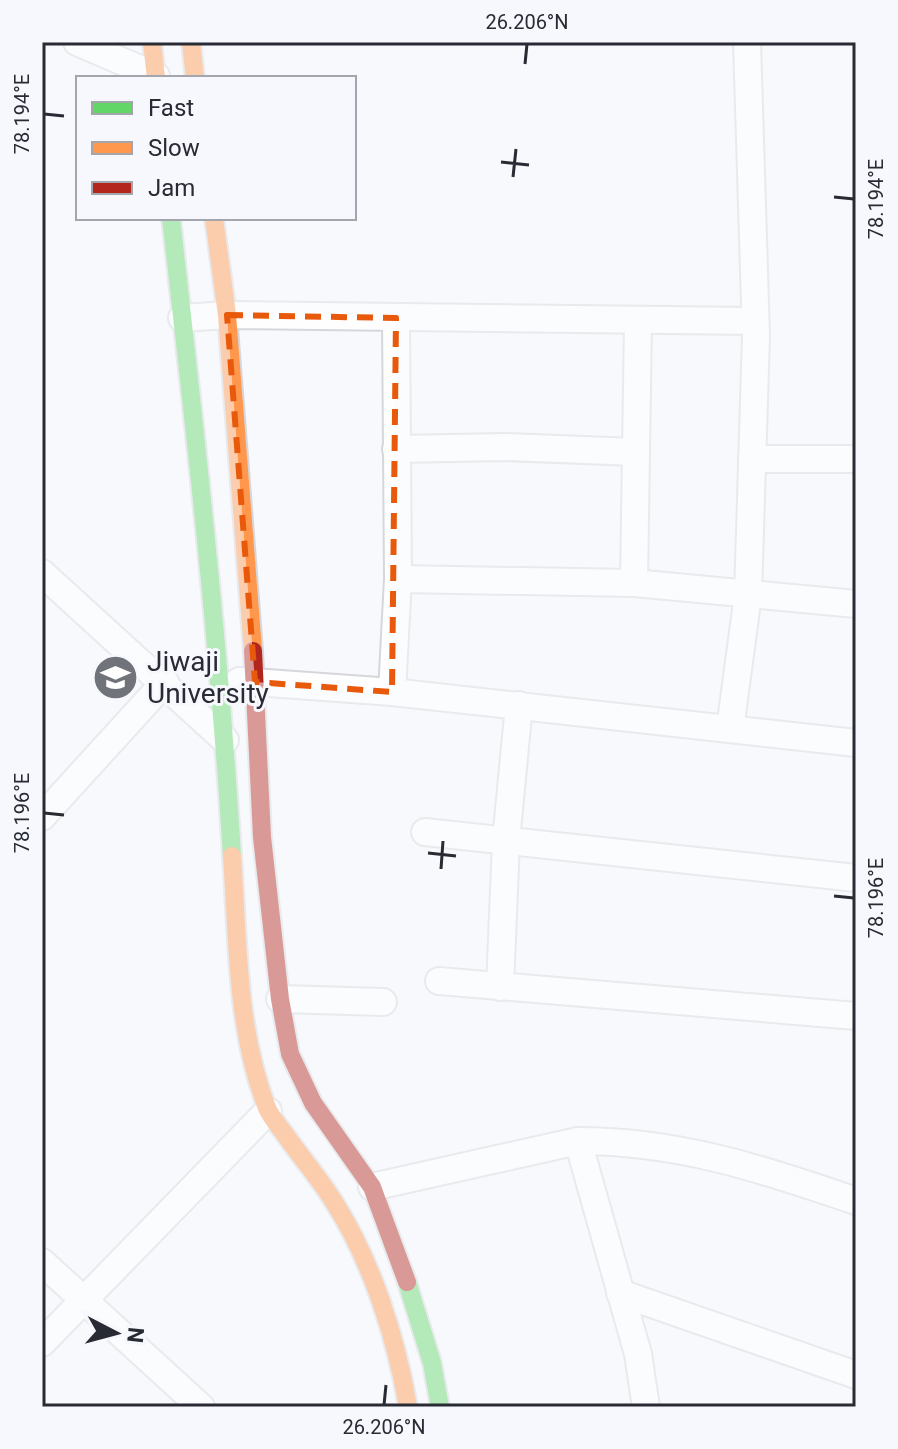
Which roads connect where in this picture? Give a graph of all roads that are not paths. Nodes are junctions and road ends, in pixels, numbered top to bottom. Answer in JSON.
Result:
{"nodes":[{"id":1,"x":77,"y":42,"type":"edge"},
{"id":2,"x":152,"y":42,"type":"edge"},
{"id":3,"x":191,"y":42,"type":"edge"},
{"id":4,"x":747,"y":42,"type":"edge"},
{"id":5,"x":154,"y":76,"type":"edge"},
{"id":6,"x":156,"y":76,"type":"edge"},
{"id":7,"x":195,"y":76,"type":"edge"},
{"id":8,"x":171,"y":220,"type":"edge"},
{"id":9,"x":214,"y":220,"type":"edge"},
{"id":10,"x":227,"y":315,"type":"junction"},
{"id":11,"x":182,"y":318,"type":"junction"},
{"id":12,"x":396,"y":318,"type":"junction"},
{"id":13,"x":638,"y":321,"type":"junction"},
{"id":14,"x":755,"y":321,"type":"junction"},
{"id":15,"x":396,"y":449,"type":"junction"},
{"id":16,"x":635,"y":452,"type":"junction"},
{"id":17,"x":752,"y":459,"type":"junction"},
{"id":18,"x":856,"y":459,"type":"edge"},
{"id":19,"x":42,"y":573,"type":"edge"},
{"id":20,"x":398,"y":579,"type":"junction"},
{"id":21,"x":634,"y":583,"type":"junction"},
{"id":22,"x":748,"y":595,"type":"junction"},
{"id":23,"x":856,"y":604,"type":"edge"},
{"id":24,"x":220,"y":680,"type":"junction"},
{"id":25,"x":165,"y":682,"type":"junction"},
{"id":26,"x":255,"y":682,"type":"junction"},
{"id":27,"x":392,"y":692,"type":"junction"},
{"id":28,"x":519,"y":705,"type":"junction"},
{"id":29,"x":730,"y":729,"type":"junction"},
{"id":30,"x":225,"y":740,"type":"junction"},
{"id":31,"x":856,"y":743,"type":"edge"},
{"id":32,"x":42,"y":817,"type":"edge"},
{"id":33,"x":425,"y":832,"type":"dead end"},
{"id":34,"x":506,"y":841,"type":"junction"},
{"id":35,"x":856,"y":878,"type":"edge"},
{"id":36,"x":439,"y":981,"type":"dead end"},
{"id":37,"x":500,"y":987,"type":"junction"},
{"id":38,"x":280,"y":999,"type":"junction"},
{"id":39,"x":383,"y":1002,"type":"dead end"},
{"id":40,"x":856,"y":1016,"type":"edge"},
{"id":41,"x":268,"y":1111,"type":"junction"},
{"id":42,"x":578,"y":1141,"type":"junction"},
{"id":43,"x":329,"y":1160,"type":"junction"},
{"id":44,"x":372,"y":1187,"type":"junction"},
{"id":45,"x":856,"y":1201,"type":"edge"},
{"id":46,"x":42,"y":1262,"type":"edge"},
{"id":47,"x":620,"y":1293,"type":"junction"},
{"id":48,"x":83,"y":1299,"type":"junction"},
{"id":49,"x":42,"y":1343,"type":"edge"},
{"id":50,"x":856,"y":1375,"type":"edge"},
{"id":51,"x":201,"y":1407,"type":"edge"},
{"id":52,"x":408,"y":1407,"type":"edge"},
{"id":53,"x":440,"y":1407,"type":"edge"},
{"id":54,"x":646,"y":1407,"type":"edge"}],
"edges":[{"from":1,"to":5,"type":"street"},
{"from":2,"to":6,"type":"main road"},
{"from":3,"to":7,"type":"main road"},
{"from":4,"to":14,"type":"street"},
{"from":8,"to":11,"type":"main road"},
{"from":9,"to":10,"type":"main road"},
{"from":10,"to":11,"type":"street"},
{"from":10,"to":12,"type":"street"},
{"from":10,"to":26,"type":"main road"},
{"from":11,"to":24,"type":"main road"},
{"from":12,"to":13,"type":"street"},
{"from":12,"to":15,"type":"street"},
{"from":13,"to":14,"type":"street"},
{"from":13,"to":16,"type":"street"},
{"from":14,"to":17,"type":"street"},
{"from":15,"to":16,"type":"street"},
{"from":15,"to":20,"type":"street"},
{"from":16,"to":21,"type":"street"},
{"from":17,"to":18,"type":"street"},
{"from":17,"to":22,"type":"street"},
{"from":19,"to":25,"type":"street"},
{"from":20,"to":21,"type":"street"},
{"from":20,"to":27,"type":"street"},
{"from":21,"to":22,"type":"street"},
{"from":22,"to":23,"type":"street"},
{"from":22,"to":29,"type":"street"},
{"from":24,"to":26,"type":"street"},
{"from":24,"to":30,"type":"main road"},
{"from":25,"to":30,"type":"street"},
{"from":25,"to":32,"type":"street"},
{"from":26,"to":27,"type":"street"},
{"from":26,"to":38,"type":"main road"},
{"from":27,"to":28,"type":"street"},
{"from":28,"to":29,"type":"street"},
{"from":28,"to":34,"type":"street"},
{"from":29,"to":31,"type":"street"},
{"from":30,"to":41,"type":"main road"},
{"from":33,"to":34,"type":"street"},
{"from":34,"to":35,"type":"street"},
{"from":34,"to":37,"type":"street"},
{"from":36,"to":37,"type":"street"},
{"from":37,"to":40,"type":"street"},
{"from":38,"to":39,"type":"street"},
{"from":38,"to":43,"type":"main road"},
{"from":41,"to":43,"type":"main road"},
{"from":41,"to":48,"type":"street"},
{"from":42,"to":44,"type":"street"},
{"from":42,"to":45,"type":"street"},
{"from":42,"to":47,"type":"street"},
{"from":43,"to":44,"type":"main road"},
{"from":43,"to":52,"type":"main road"},
{"from":44,"to":53,"type":"main road"},
{"from":46,"to":48,"type":"street"},
{"from":47,"to":50,"type":"street"},
{"from":47,"to":54,"type":"street"},
{"from":48,"to":49,"type":"street"},
{"from":48,"to":51,"type":"street"}]}
